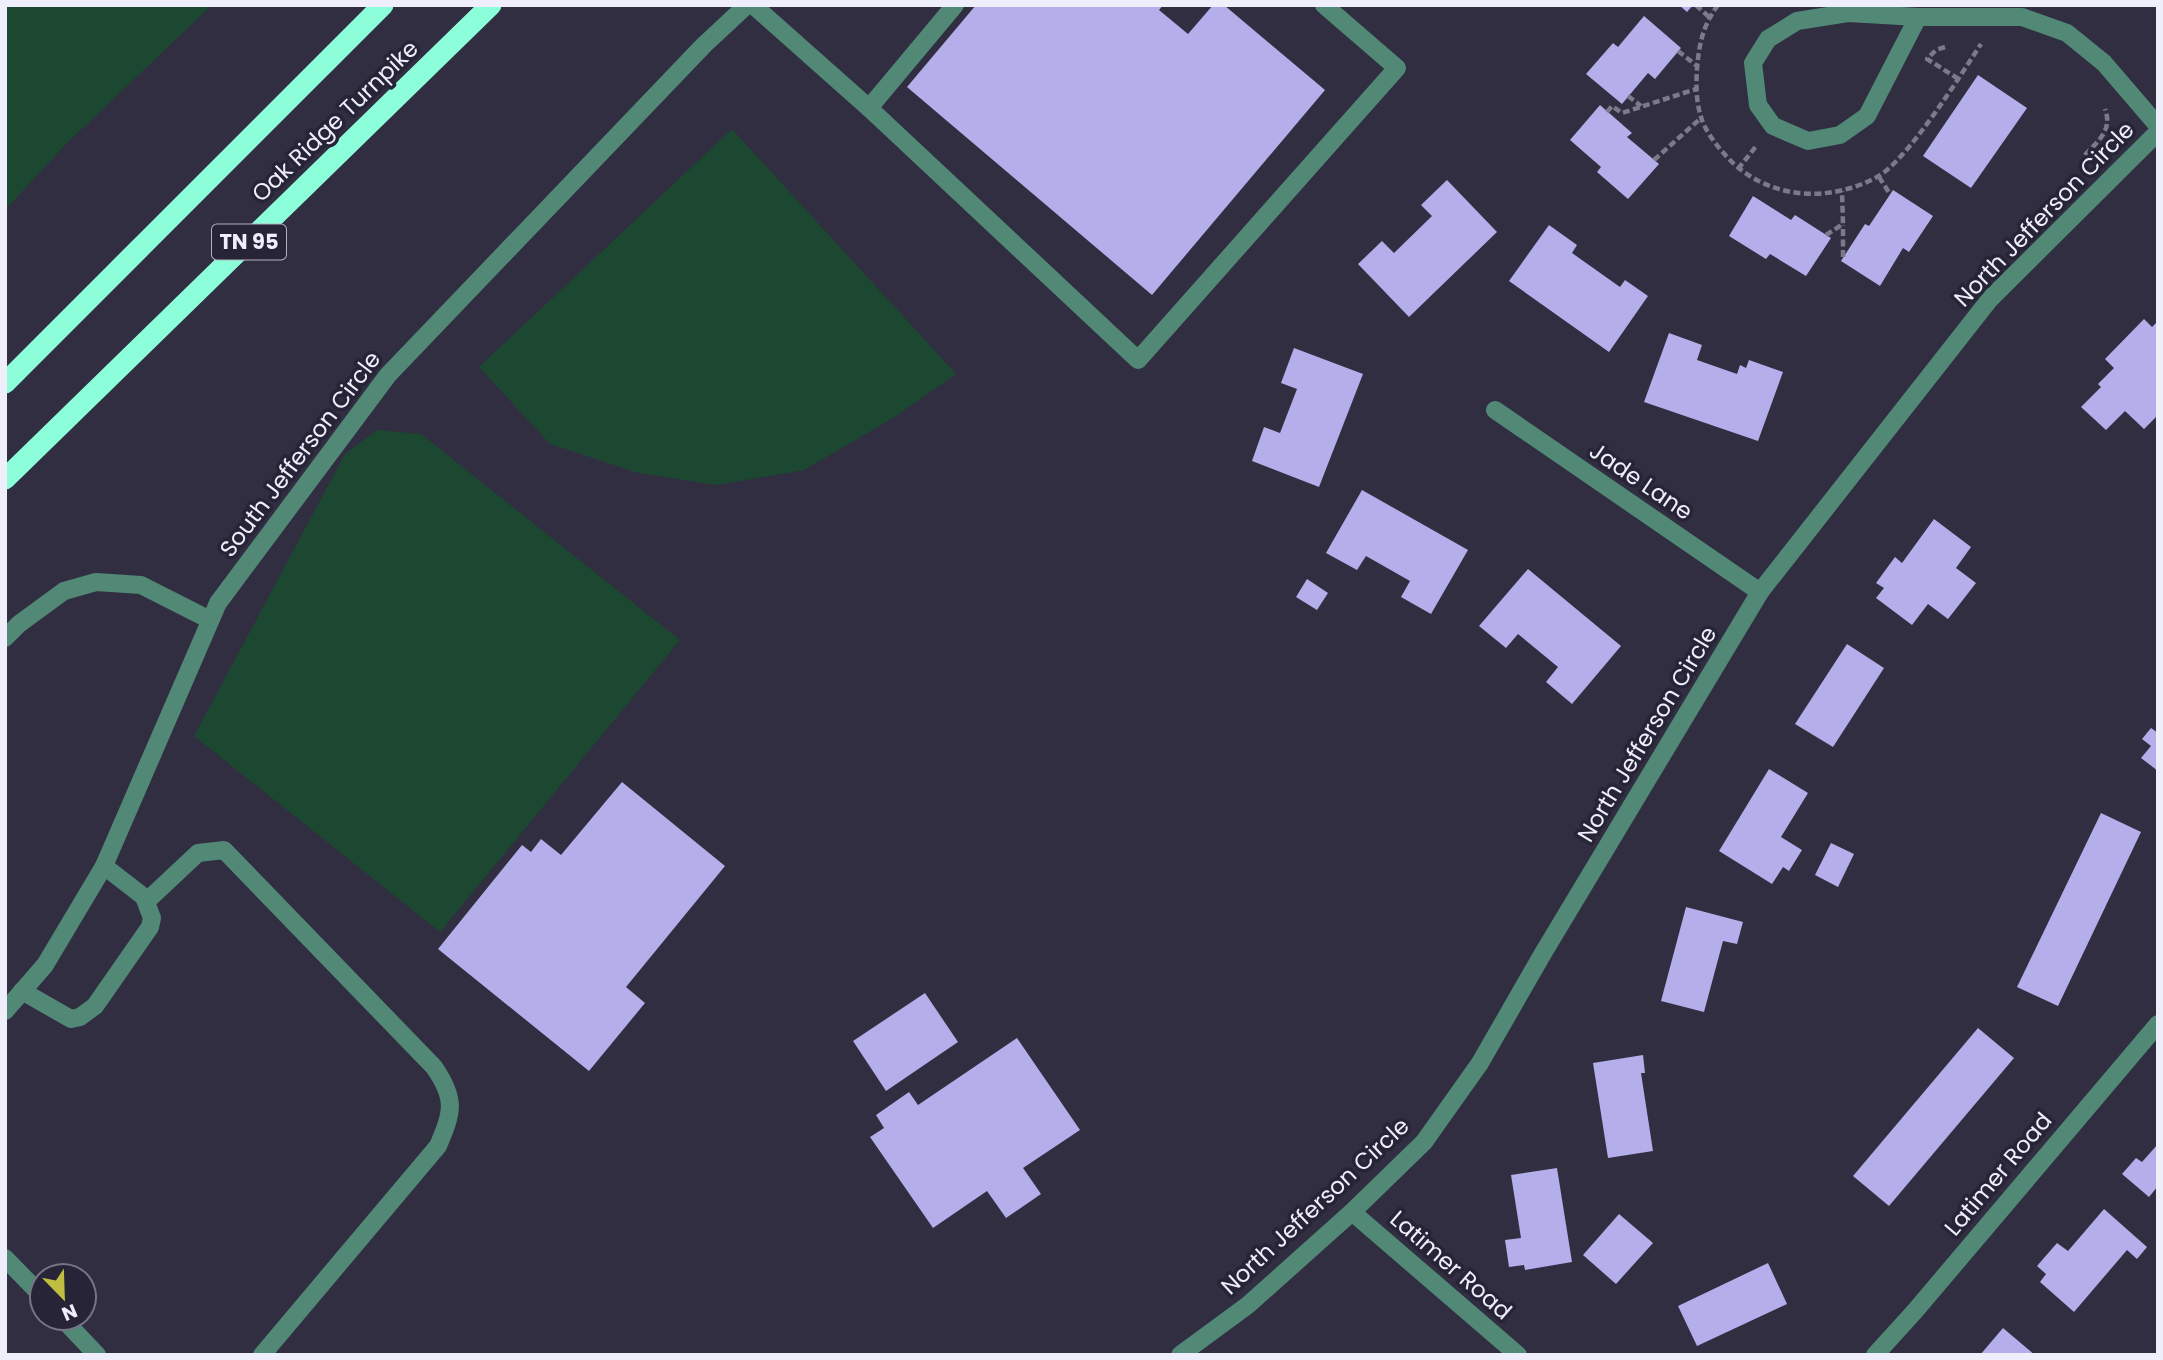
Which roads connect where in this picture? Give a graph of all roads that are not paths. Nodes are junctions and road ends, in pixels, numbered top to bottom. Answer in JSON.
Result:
{"nodes":[{"id":1,"x":383,"y":5,"type":"edge"},
{"id":2,"x":491,"y":5,"type":"edge"},
{"id":3,"x":747,"y":5,"type":"edge"},
{"id":4,"x":753,"y":5,"type":"edge"},
{"id":5,"x":955,"y":5,"type":"edge"},
{"id":6,"x":1324,"y":5,"type":"edge"},
{"id":7,"x":1918,"y":17,"type":"junction"},
{"id":8,"x":869,"y":108,"type":"junction"},
{"id":9,"x":2158,"y":126,"type":"edge"},
{"id":10,"x":2158,"y":132,"type":"edge"},
{"id":11,"x":5,"y":383,"type":"edge"},
{"id":12,"x":1495,"y":410,"type":"dead end"},
{"id":13,"x":5,"y":478,"type":"edge"},
{"id":14,"x":1760,"y":592,"type":"junction"},
{"id":15,"x":210,"y":620,"type":"junction"},
{"id":16,"x":5,"y":638,"type":"edge"},
{"id":17,"x":104,"y":866,"type":"junction"},
{"id":18,"x":144,"y":897,"type":"junction"},
{"id":19,"x":22,"y":991,"type":"junction"},
{"id":20,"x":5,"y":1011,"type":"edge"},
{"id":21,"x":2158,"y":1024,"type":"edge"},
{"id":22,"x":1352,"y":1212,"type":"junction"},
{"id":23,"x":5,"y":1258,"type":"edge"},
{"id":24,"x":28,"y":1282,"type":"edge"},
{"id":25,"x":75,"y":1332,"type":"edge"},
{"id":26,"x":97,"y":1355,"type":"edge"},
{"id":27,"x":262,"y":1355,"type":"edge"},
{"id":28,"x":1180,"y":1355,"type":"edge"},
{"id":29,"x":1518,"y":1355,"type":"edge"},
{"id":30,"x":1875,"y":1355,"type":"edge"}],
"edges":[{"from":1,"to":11,"type":"highway","name":"Oak Ridge Turnpike"},
{"from":2,"to":13,"type":"highway","name":"Oak Ridge Turnpike","number":"TN 95"},
{"from":3,"to":15,"type":"street","name":"South Jefferson Circle"},
{"from":4,"to":8,"type":"street"},
{"from":5,"to":8,"type":"street"},
{"from":6,"to":8,"type":"street"},
{"from":7,"to":7,"type":"street"},
{"from":7,"to":9,"type":"street"},
{"from":10,"to":14,"type":"street","name":"North Jefferson Circle"},
{"from":12,"to":14,"type":"street","name":"Jade Lane"},
{"from":14,"to":22,"type":"street","name":"North Jefferson Circle"},
{"from":15,"to":16,"type":"street"},
{"from":15,"to":17,"type":"street","name":"South Jefferson Circle"},
{"from":17,"to":18,"type":"street"},
{"from":17,"to":19,"type":"street","name":"South Jefferson Circle"},
{"from":18,"to":19,"type":"street"},
{"from":18,"to":27,"type":"street"},
{"from":19,"to":20,"type":"street","name":"South Jefferson Circle"},
{"from":21,"to":30,"type":"street","name":"Latimer Road"},
{"from":22,"to":28,"type":"street","name":"North Jefferson Circle"},
{"from":22,"to":29,"type":"street","name":"Latimer Road"},
{"from":23,"to":24,"type":"street"},
{"from":25,"to":26,"type":"street"}]}
